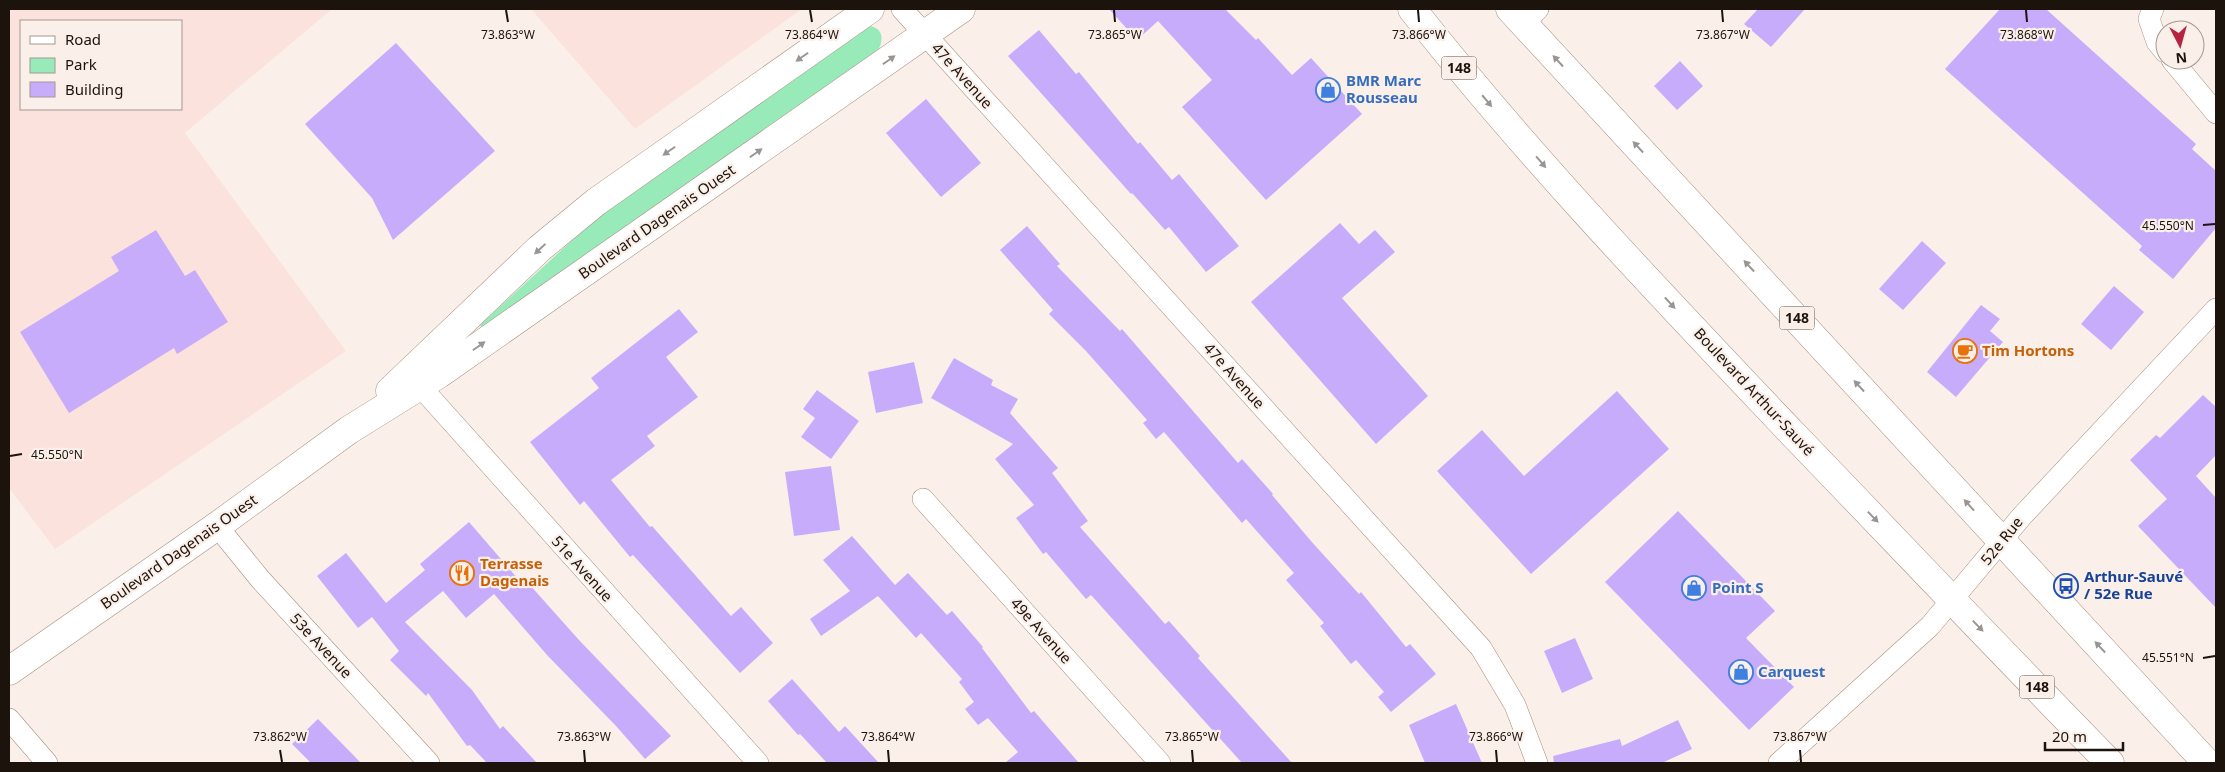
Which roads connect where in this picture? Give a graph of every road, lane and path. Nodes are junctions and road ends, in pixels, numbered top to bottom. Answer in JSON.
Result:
{"nodes":[{"id":1,"x":870,"y":9,"type":"edge"},
{"id":2,"x":902,"y":9,"type":"edge"},
{"id":3,"x":961,"y":9,"type":"edge"},
{"id":4,"x":1412,"y":9,"type":"edge"},
{"id":5,"x":2153,"y":9,"type":"edge"},
{"id":6,"x":1524,"y":14,"type":"edge"},
{"id":7,"x":925,"y":35,"type":"junction"},
{"id":8,"x":2155,"y":36,"type":"edge"},
{"id":9,"x":2180,"y":70,"type":"edge"},
{"id":10,"x":2216,"y":113,"type":"edge"},
{"id":11,"x":2216,"y":309,"type":"edge"},
{"id":12,"x":414,"y":380,"type":"junction"},
{"id":13,"x":923,"y":498,"type":"dead end"},
{"id":14,"x":217,"y":526,"type":"junction"},
{"id":15,"x":2001,"y":541,"type":"junction"},
{"id":16,"x":1953,"y":600,"type":"junction"},
{"id":17,"x":9,"y":671,"type":"edge"},
{"id":18,"x":9,"y":720,"type":"edge"},
{"id":19,"x":48,"y":763,"type":"edge"},
{"id":20,"x":429,"y":763,"type":"edge"},
{"id":21,"x":758,"y":763,"type":"edge"},
{"id":22,"x":1160,"y":763,"type":"edge"},
{"id":23,"x":1537,"y":763,"type":"edge"},
{"id":24,"x":1779,"y":763,"type":"edge"},
{"id":25,"x":2110,"y":763,"type":"edge"},
{"id":26,"x":2207,"y":763,"type":"edge"}],
"edges":[{"from":1,"to":12,"type":"main road","name":"Boulevard Dagenais Ouest","one_way":true},
{"from":2,"to":7,"type":"street","name":"47e Avenue"},
{"from":3,"to":7,"type":"main road","name":"Boulevard Dagenais Ouest"},
{"from":4,"to":16,"type":"main road","name":"Boulevard Arthur-Sauvé","number":"148","one_way":true},
{"from":5,"to":8,"type":"street"},
{"from":15,"to":6,"type":"main road","number":"148","one_way":true},
{"from":12,"to":7,"type":"main road","name":"Boulevard Dagenais Ouest","one_way":true},
{"from":7,"to":23,"type":"street","name":"47e Avenue"},
{"from":9,"to":10,"type":"street"},
{"from":11,"to":15,"type":"street","name":"52e Rue"},
{"from":12,"to":14,"type":"main road","name":"Boulevard Dagenais Ouest"},
{"from":12,"to":21,"type":"street","name":"51e Avenue"},
{"from":13,"to":22,"type":"street","name":"49e Avenue"},
{"from":14,"to":17,"type":"main road","name":"Boulevard Dagenais Ouest"},
{"from":14,"to":20,"type":"street","name":"53e Avenue"},
{"from":15,"to":16,"type":"street","name":"52e Rue"},
{"from":26,"to":15,"type":"main road","number":"148","one_way":true},
{"from":16,"to":24,"type":"street","name":"52e Rue"},
{"from":16,"to":25,"type":"main road","name":"Boulevard Arthur-Sauvé","number":"148","one_way":true},
{"from":18,"to":19,"type":"street"}]}
